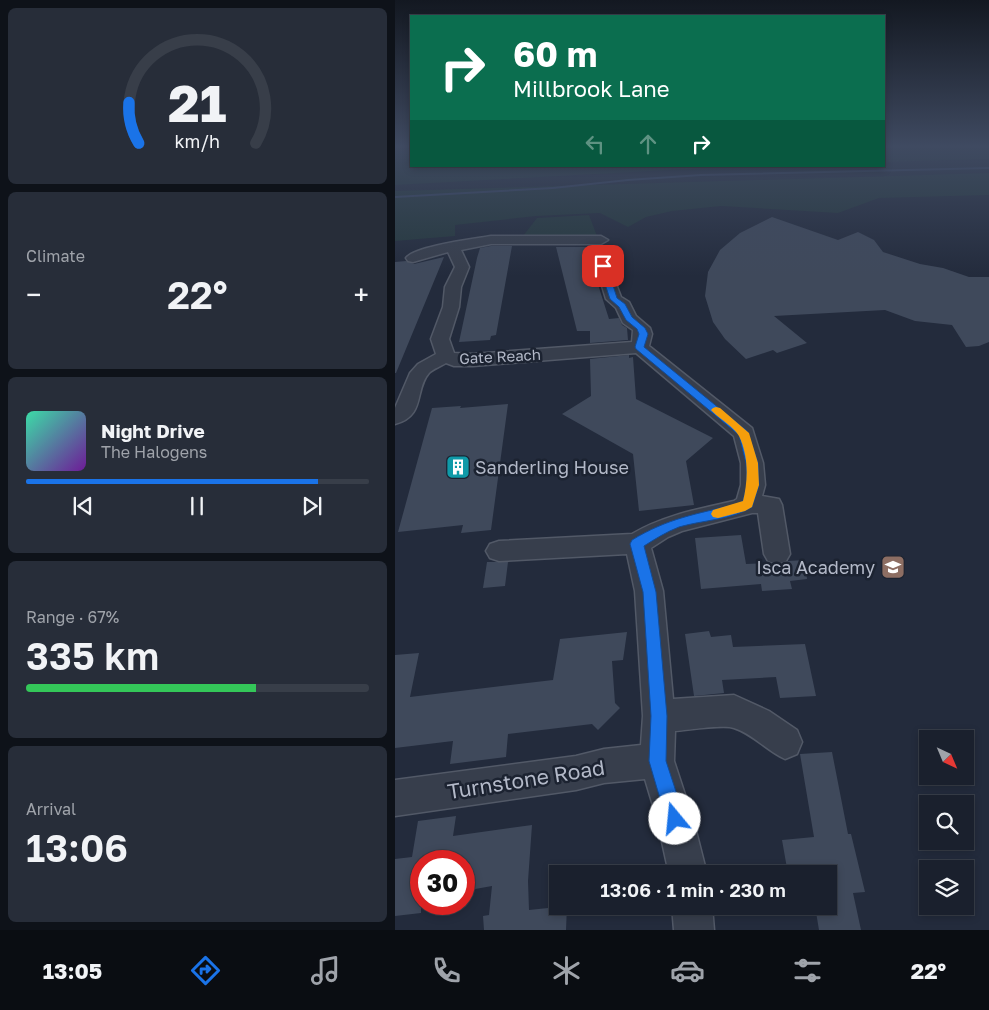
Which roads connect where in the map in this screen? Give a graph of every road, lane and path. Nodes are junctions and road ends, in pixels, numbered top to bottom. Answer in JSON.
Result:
{"nodes":[{"id":1,"x":601,"y":240,"type":"dead end"},
{"id":2,"x":452,"y":248,"type":"junction"},
{"id":3,"x":413,"y":258,"type":"dead end"},
{"id":4,"x":603,"y":266,"type":"dead end"},
{"id":5,"x":648,"y":354,"type":"junction"},
{"id":6,"x":446,"y":356,"type":"junction"},
{"id":7,"x":395,"y":418,"type":"edge"},
{"id":8,"x":759,"y":504,"type":"junction"},
{"id":9,"x":637,"y":544,"type":"junction"},
{"id":10,"x":499,"y":551,"type":"dead end"},
{"id":11,"x":777,"y":554,"type":"dead end"},
{"id":12,"x":659,"y":716,"type":"junction"},
{"id":13,"x":785,"y":742,"type":"dead end"},
{"id":14,"x":657,"y":761,"type":"junction"},
{"id":15,"x":395,"y":798,"type":"edge"},
{"id":16,"x":686,"y":865,"type":"edge"},
{"id":17,"x":693,"y":915,"type":"edge"},
{"id":18,"x":694,"y":930,"type":"edge"}],
"edges":[{"from":1,"to":2,"type":"street"},
{"from":2,"to":3,"type":"street"},
{"from":2,"to":6,"type":"street","name":"Gate Reach"},
{"from":4,"to":5,"type":"street"},
{"from":5,"to":6,"type":"street","name":"Gate Reach"},
{"from":5,"to":8,"type":"street"},
{"from":6,"to":7,"type":"street"},
{"from":8,"to":9,"type":"street"},
{"from":8,"to":11,"type":"street"},
{"from":9,"to":10,"type":"street"},
{"from":9,"to":12,"type":"street"},
{"from":12,"to":13,"type":"street"},
{"from":12,"to":14,"type":"street"},
{"from":14,"to":15,"type":"street","name":"Turnstone Road"},
{"from":14,"to":16,"type":"street"},
{"from":17,"to":18,"type":"street"}]}
